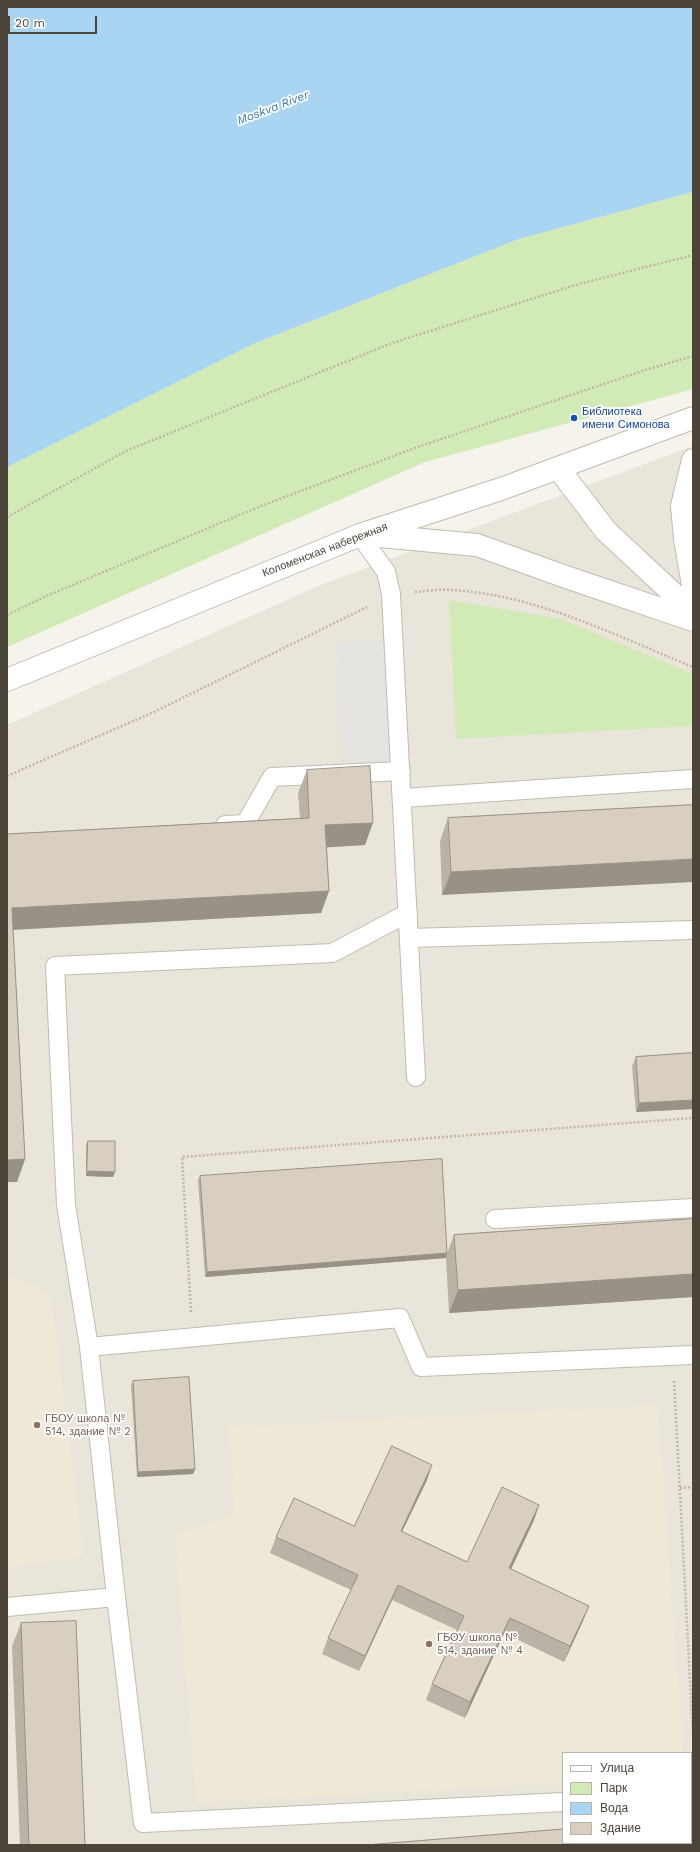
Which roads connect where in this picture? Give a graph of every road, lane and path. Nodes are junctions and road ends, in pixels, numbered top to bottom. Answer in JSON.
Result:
{"nodes":[{"id":1,"x":693,"y":255,"type":"edge"},
{"id":2,"x":693,"y":356,"type":"edge"},
{"id":3,"x":693,"y":418,"type":"edge"},
{"id":4,"x":693,"y":460,"type":"edge"},
{"id":5,"x":558,"y":468,"type":"junction"},
{"id":6,"x":7,"y":516,"type":"edge"},
{"id":7,"x":360,"y":535,"type":"junction"},
{"id":8,"x":693,"y":585,"type":"edge"},
{"id":9,"x":391,"y":594,"type":"junction"},
{"id":10,"x":693,"y":612,"type":"edge"},
{"id":11,"x":7,"y":615,"type":"edge"},
{"id":12,"x":693,"y":620,"type":"edge"},
{"id":13,"x":693,"y":667,"type":"edge"},
{"id":14,"x":7,"y":680,"type":"edge"},
{"id":15,"x":401,"y":771,"type":"junction"},
{"id":16,"x":7,"y":776,"type":"edge"},
{"id":17,"x":693,"y":779,"type":"edge"},
{"id":18,"x":402,"y":798,"type":"junction"},
{"id":19,"x":206,"y":826,"type":"edge"},
{"id":20,"x":408,"y":913,"type":"junction"},
{"id":21,"x":693,"y":930,"type":"edge"},
{"id":22,"x":409,"y":938,"type":"junction"},
{"id":23,"x":416,"y":1077,"type":"dead end"},
{"id":24,"x":693,"y":1118,"type":"edge"},
{"id":25,"x":693,"y":1208,"type":"edge"},
{"id":26,"x":495,"y":1219,"type":"dead end"},
{"id":27,"x":193,"y":1338,"type":"junction"},
{"id":28,"x":89,"y":1347,"type":"junction"},
{"id":29,"x":693,"y":1355,"type":"edge"},
{"id":30,"x":672,"y":1356,"type":"junction"},
{"id":31,"x":693,"y":1487,"type":"edge"},
{"id":32,"x":680,"y":1488,"type":"junction"},
{"id":33,"x":116,"y":1597,"type":"junction"},
{"id":34,"x":7,"y":1607,"type":"edge"},
{"id":35,"x":693,"y":1736,"type":"edge"},
{"id":36,"x":562,"y":1802,"type":"edge"}],
"edges":[{"from":1,"to":6,"type":"path"},
{"from":2,"to":11,"type":"path"},
{"from":3,"to":5,"type":"street","name":"Коломенская набережная"},
{"from":4,"to":8,"type":"street"},
{"from":5,"to":7,"type":"street","name":"Коломенская набережная"},
{"from":5,"to":10,"type":"street"},
{"from":7,"to":9,"type":"lane"},
{"from":7,"to":12,"type":"street"},
{"from":7,"to":14,"type":"street","name":"Коломенская набережная"},
{"from":9,"to":13,"type":"path"},
{"from":9,"to":15,"type":"lane"},
{"from":9,"to":16,"type":"path"},
{"from":15,"to":18,"type":"lane"},
{"from":15,"to":19,"type":"lane"},
{"from":17,"to":18,"type":"lane"},
{"from":18,"to":20,"type":"lane"},
{"from":20,"to":22,"type":"lane"},
{"from":20,"to":28,"type":"lane"},
{"from":21,"to":22,"type":"lane"},
{"from":22,"to":23,"type":"lane"},
{"from":24,"to":27,"type":"path"},
{"from":25,"to":26,"type":"lane"},
{"from":27,"to":28,"type":"lane"},
{"from":27,"to":30,"type":"lane"},
{"from":28,"to":33,"type":"lane"},
{"from":29,"to":30,"type":"lane"},
{"from":30,"to":32,"type":"path"},
{"from":31,"to":32,"type":"path"},
{"from":32,"to":35,"type":"path"},
{"from":33,"to":34,"type":"lane"},
{"from":33,"to":36,"type":"lane"}]}
